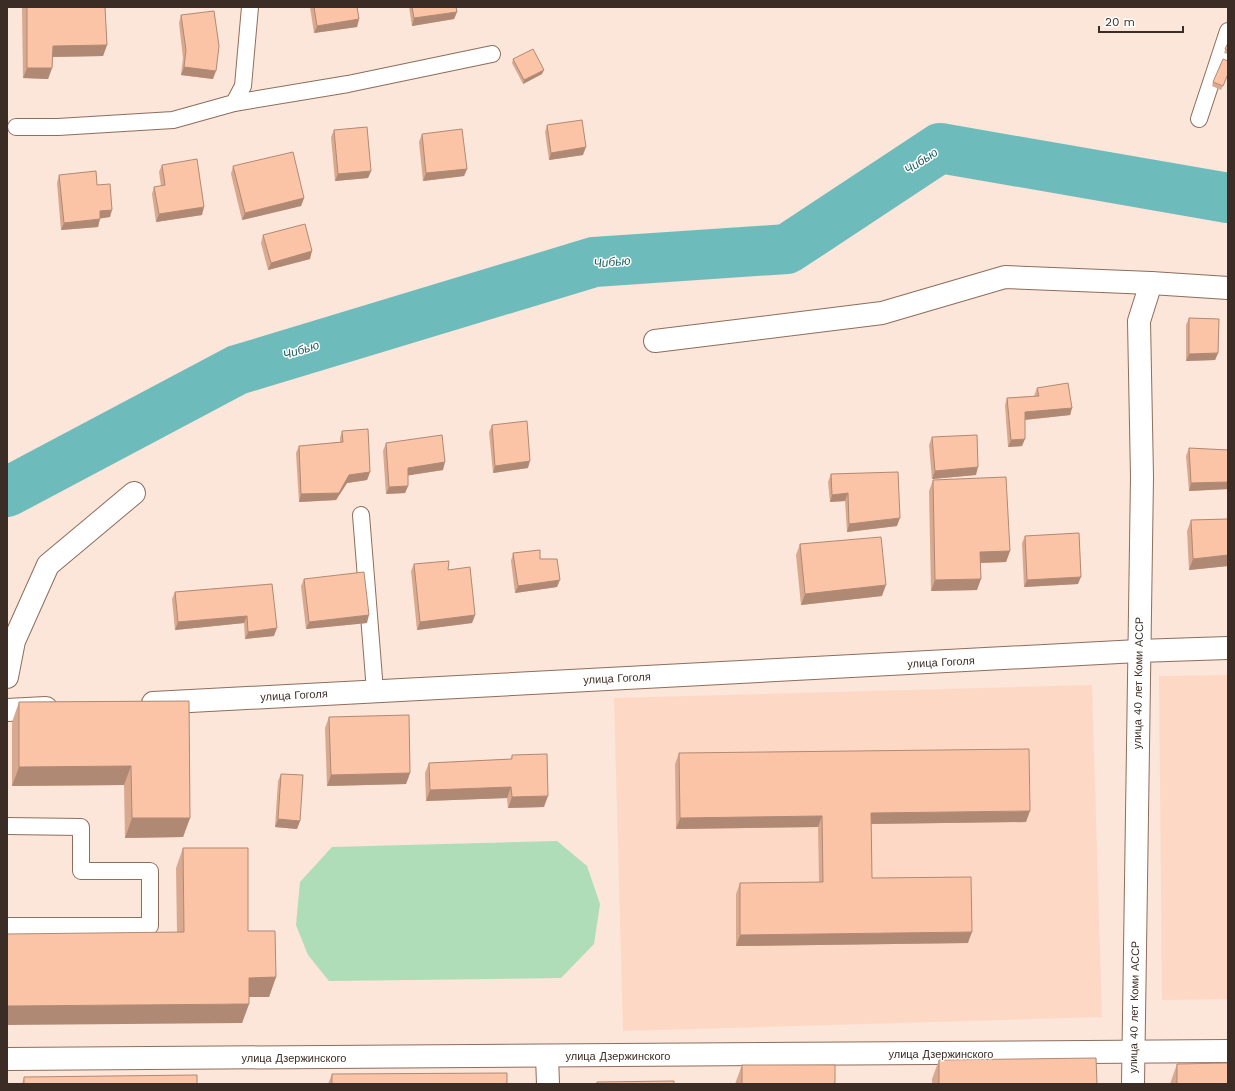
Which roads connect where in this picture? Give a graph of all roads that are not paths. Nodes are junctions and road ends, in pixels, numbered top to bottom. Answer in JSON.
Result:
{"nodes":[{"id":1,"x":250,"y":7,"type":"edge"},
{"id":2,"x":1228,"y":31,"type":"edge"},
{"id":3,"x":492,"y":54,"type":"dead end"},
{"id":4,"x":234,"y":103,"type":"junction"},
{"id":5,"x":1199,"y":119,"type":"dead end"},
{"id":6,"x":16,"y":127,"type":"dead end"},
{"id":7,"x":1151,"y":283,"type":"junction"},
{"id":8,"x":1228,"y":288,"type":"edge"},
{"id":9,"x":655,"y":341,"type":"dead end"},
{"id":10,"x":134,"y":493,"type":"dead end"},
{"id":11,"x":361,"y":515,"type":"dead end"},
{"id":12,"x":1228,"y":648,"type":"edge"},
{"id":13,"x":1138,"y":651,"type":"junction"},
{"id":14,"x":7,"y":677,"type":"edge"},
{"id":15,"x":375,"y":691,"type":"junction"},
{"id":16,"x":132,"y":704,"type":"edge"},
{"id":17,"x":62,"y":708,"type":"edge"},
{"id":18,"x":7,"y":710,"type":"edge"},
{"id":19,"x":7,"y":826,"type":"edge"},
{"id":20,"x":7,"y":926,"type":"edge"},
{"id":21,"x":1228,"y":1051,"type":"edge"},
{"id":22,"x":1133,"y":1052,"type":"junction"},
{"id":23,"x":547,"y":1056,"type":"junction"},
{"id":24,"x":7,"y":1059,"type":"edge"},
{"id":25,"x":548,"y":1084,"type":"edge"},
{"id":26,"x":1133,"y":1084,"type":"edge"}],
"edges":[{"from":1,"to":4,"type":"lane"},
{"from":2,"to":5,"type":"lane"},
{"from":3,"to":4,"type":"lane"},
{"from":4,"to":6,"type":"lane"},
{"from":7,"to":8,"type":"street"},
{"from":7,"to":9,"type":"street"},
{"from":7,"to":13,"type":"street","name":"улица 40 лет Коми АССР"},
{"from":10,"to":14,"type":"street"},
{"from":11,"to":15,"type":"lane"},
{"from":12,"to":13,"type":"street","name":"улица Гоголя"},
{"from":13,"to":15,"type":"street","name":"улица Гоголя"},
{"from":13,"to":22,"type":"street","name":"улица 40 лет Коми АССР"},
{"from":15,"to":16,"type":"street","name":"улица Гоголя"},
{"from":17,"to":18,"type":"street"},
{"from":19,"to":20,"type":"lane"},
{"from":21,"to":22,"type":"street","name":"улица Дзержинского"},
{"from":22,"to":23,"type":"street","name":"улица Дзержинского"},
{"from":22,"to":26,"type":"street","name":"улица 40 лет Коми АССР"},
{"from":23,"to":24,"type":"street","name":"улица Дзержинского"},
{"from":23,"to":25,"type":"street"}]}
